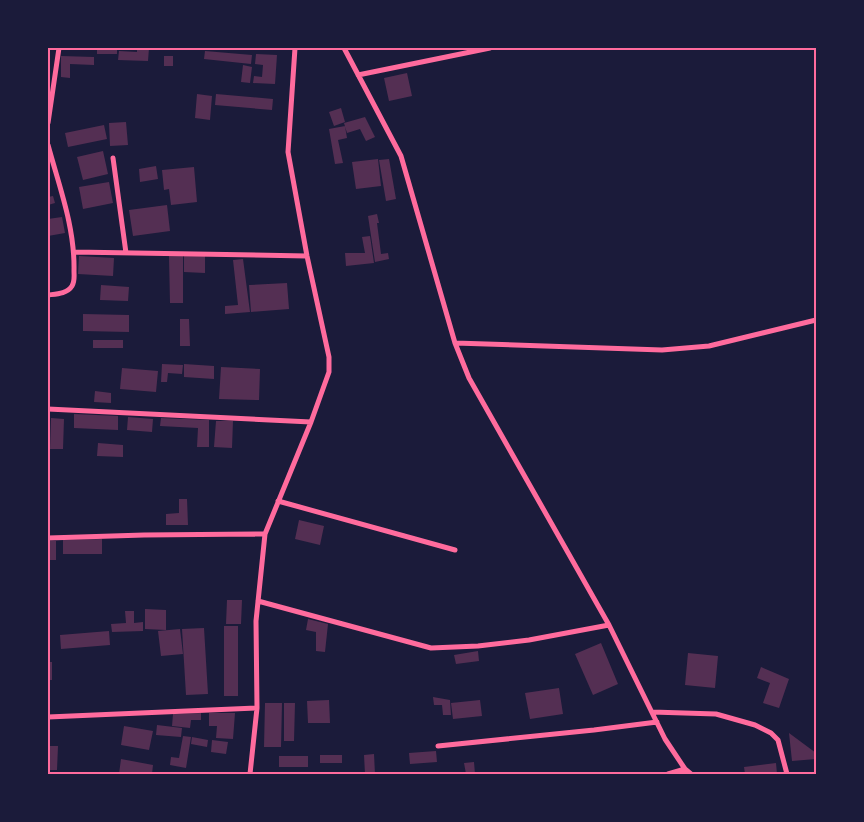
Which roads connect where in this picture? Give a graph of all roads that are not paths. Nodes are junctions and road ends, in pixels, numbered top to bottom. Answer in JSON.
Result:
{"nodes":[{"id":1,"x":59,"y":48,"type":"edge"},
{"id":2,"x":295,"y":48,"type":"edge"},
{"id":3,"x":344,"y":48,"type":"edge"},
{"id":4,"x":490,"y":48,"type":"edge"},
{"id":5,"x":358,"y":75,"type":"junction"},
{"id":6,"x":48,"y":123,"type":"edge"},
{"id":7,"x":48,"y":145,"type":"edge"},
{"id":8,"x":113,"y":158,"type":"dead end"},
{"id":9,"x":74,"y":252,"type":"junction"},
{"id":10,"x":126,"y":253,"type":"junction"},
{"id":11,"x":307,"y":256,"type":"junction"},
{"id":12,"x":48,"y":295,"type":"edge"},
{"id":13,"x":816,"y":320,"type":"edge"},
{"id":14,"x":455,"y":343,"type":"junction"},
{"id":15,"x":48,"y":409,"type":"edge"},
{"id":16,"x":311,"y":422,"type":"junction"},
{"id":17,"x":278,"y":501,"type":"junction"},
{"id":18,"x":265,"y":534,"type":"junction"},
{"id":19,"x":48,"y":538,"type":"edge"},
{"id":20,"x":455,"y":550,"type":"dead end"},
{"id":21,"x":258,"y":601,"type":"junction"},
{"id":22,"x":609,"y":625,"type":"junction"},
{"id":23,"x":257,"y":708,"type":"junction"},
{"id":24,"x":652,"y":712,"type":"junction"},
{"id":25,"x":48,"y":717,"type":"edge"},
{"id":26,"x":657,"y":722,"type":"junction"},
{"id":27,"x":438,"y":746,"type":"dead end"},
{"id":28,"x":685,"y":769,"type":"junction"},
{"id":29,"x":250,"y":774,"type":"edge"},
{"id":30,"x":668,"y":774,"type":"edge"},
{"id":31,"x":691,"y":774,"type":"edge"},
{"id":32,"x":787,"y":774,"type":"edge"}],
"edges":[{"from":1,"to":6,"type":"street"},
{"from":2,"to":11,"type":"street"},
{"from":3,"to":5,"type":"street"},
{"from":4,"to":5,"type":"street"},
{"from":5,"to":14,"type":"street"},
{"from":7,"to":9,"type":"street"},
{"from":8,"to":10,"type":"street"},
{"from":9,"to":10,"type":"street"},
{"from":9,"to":12,"type":"street"},
{"from":10,"to":11,"type":"street"},
{"from":11,"to":16,"type":"street"},
{"from":13,"to":14,"type":"street"},
{"from":14,"to":22,"type":"street"},
{"from":15,"to":16,"type":"street"},
{"from":16,"to":17,"type":"street"},
{"from":17,"to":18,"type":"street"},
{"from":17,"to":20,"type":"street"},
{"from":18,"to":19,"type":"street"},
{"from":18,"to":21,"type":"street"},
{"from":21,"to":22,"type":"street"},
{"from":21,"to":23,"type":"street"},
{"from":22,"to":24,"type":"street"},
{"from":23,"to":25,"type":"street"},
{"from":23,"to":29,"type":"street"},
{"from":24,"to":26,"type":"street"},
{"from":24,"to":32,"type":"street"},
{"from":26,"to":27,"type":"street"},
{"from":26,"to":28,"type":"street"},
{"from":28,"to":30,"type":"street"},
{"from":28,"to":31,"type":"street"}]}
